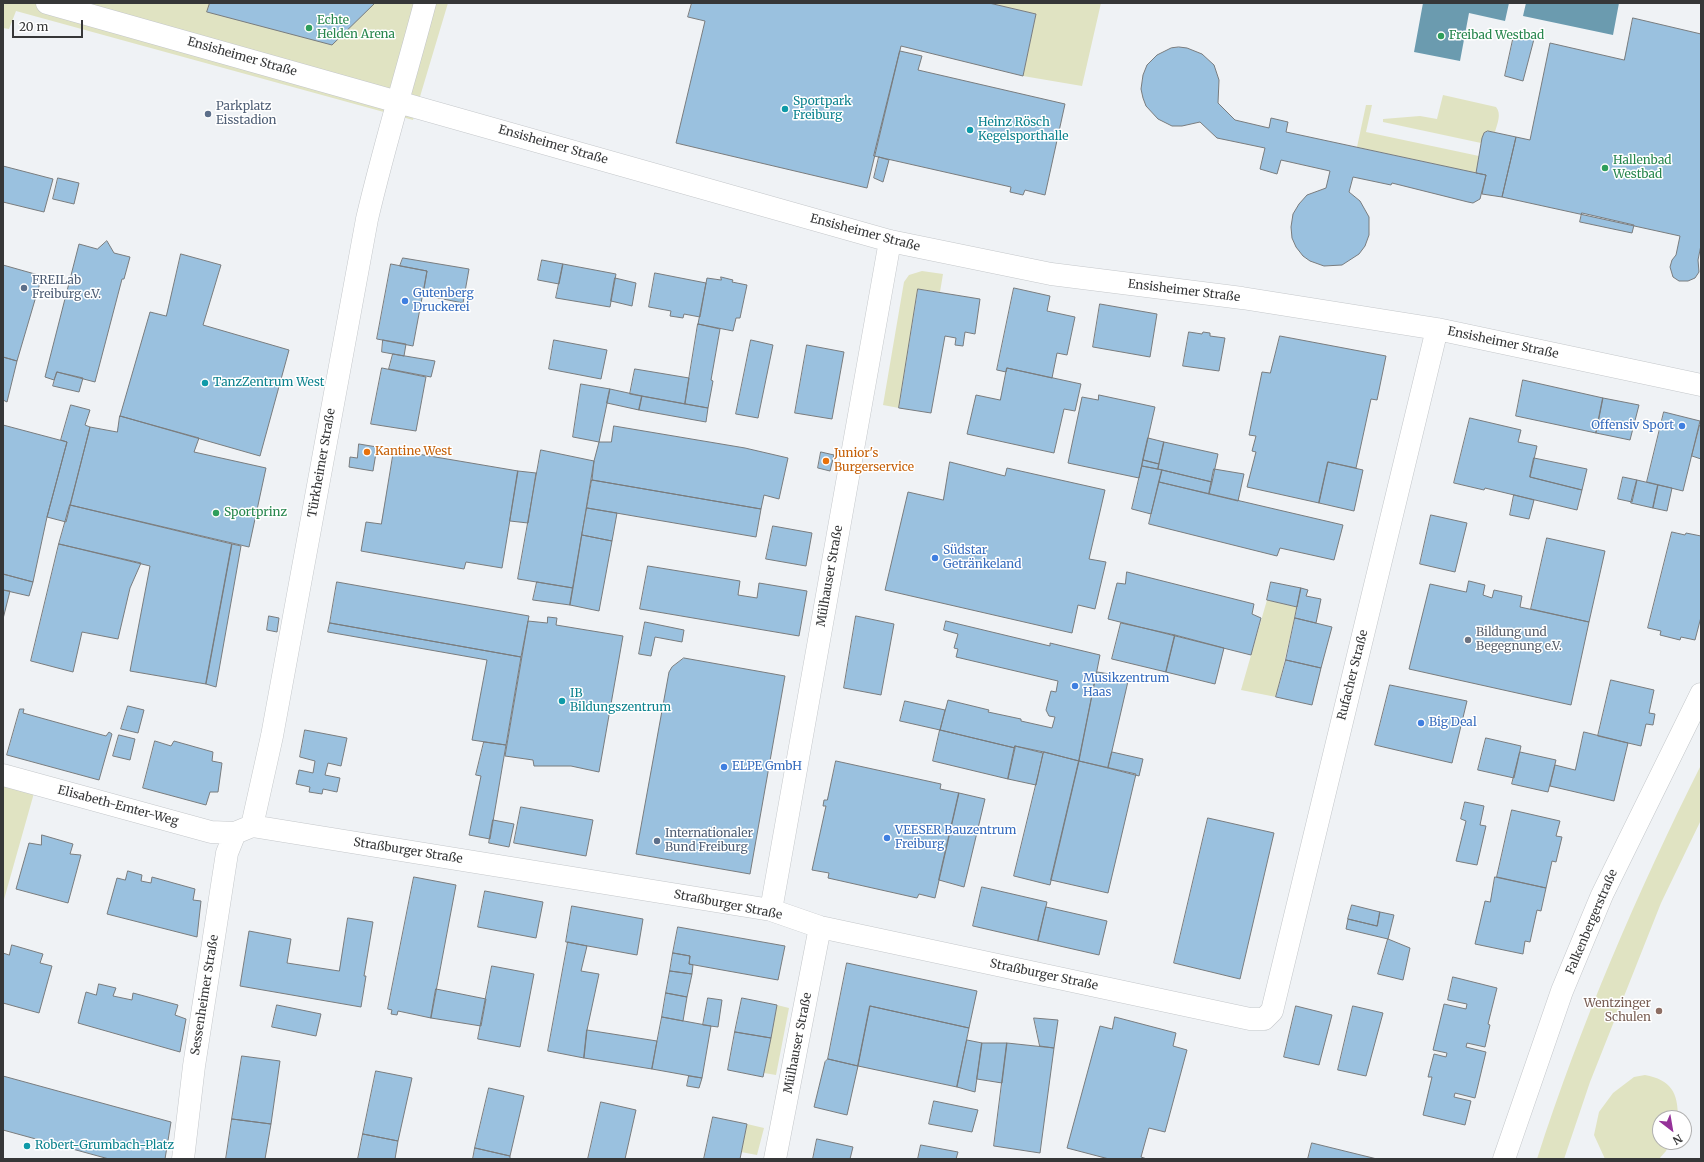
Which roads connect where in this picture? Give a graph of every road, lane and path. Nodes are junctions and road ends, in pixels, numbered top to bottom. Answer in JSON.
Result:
{"nodes":[{"id":1,"x":47,"y":3,"type":"edge"},
{"id":2,"x":425,"y":3,"type":"edge"},
{"id":3,"x":399,"y":101,"type":"junction"},
{"id":4,"x":890,"y":241,"type":"junction"},
{"id":5,"x":1437,"y":329,"type":"junction"},
{"id":6,"x":1701,"y":385,"type":"edge"},
{"id":7,"x":1701,"y":694,"type":"edge"},
{"id":8,"x":3,"y":775,"type":"edge"},
{"id":9,"x":243,"y":830,"type":"junction"},
{"id":10,"x":771,"y":910,"type":"junction"},
{"id":11,"x":820,"y":927,"type":"junction"},
{"id":12,"x":1264,"y":1019,"type":"joint"},
{"id":13,"x":183,"y":1159,"type":"edge"},
{"id":14,"x":775,"y":1159,"type":"edge"},
{"id":15,"x":1504,"y":1159,"type":"edge"}],
"edges":[{"from":1,"to":3,"type":"street","name":"Ensisheimer Straße"},
{"from":2,"to":3,"type":"street","name":"Türkheimer Straße"},
{"from":3,"to":4,"type":"street","name":"Ensisheimer Straße"},
{"from":3,"to":9,"type":"street","name":"Türkheimer Straße"},
{"from":4,"to":5,"type":"street","name":"Ensisheimer Straße"},
{"from":4,"to":10,"type":"street","name":"Mülhauser Straße"},
{"from":5,"to":6,"type":"street","name":"Ensisheimer Straße"},
{"from":5,"to":12,"type":"street","name":"Rufacher Straße"},
{"from":7,"to":15,"type":"street","name":"Falkenbergerstraße"},
{"from":8,"to":9,"type":"street","name":"Elisabeth-Emter-Weg"},
{"from":9,"to":10,"type":"street","name":"Straßburger Straße"},
{"from":9,"to":13,"type":"street","name":"Sessenheimer Straße"},
{"from":10,"to":11,"type":"street","name":"Straßburger Straße"},
{"from":11,"to":12,"type":"street","name":"Straßburger Straße"},
{"from":11,"to":14,"type":"street","name":"Mülhauser Straße"}]}
